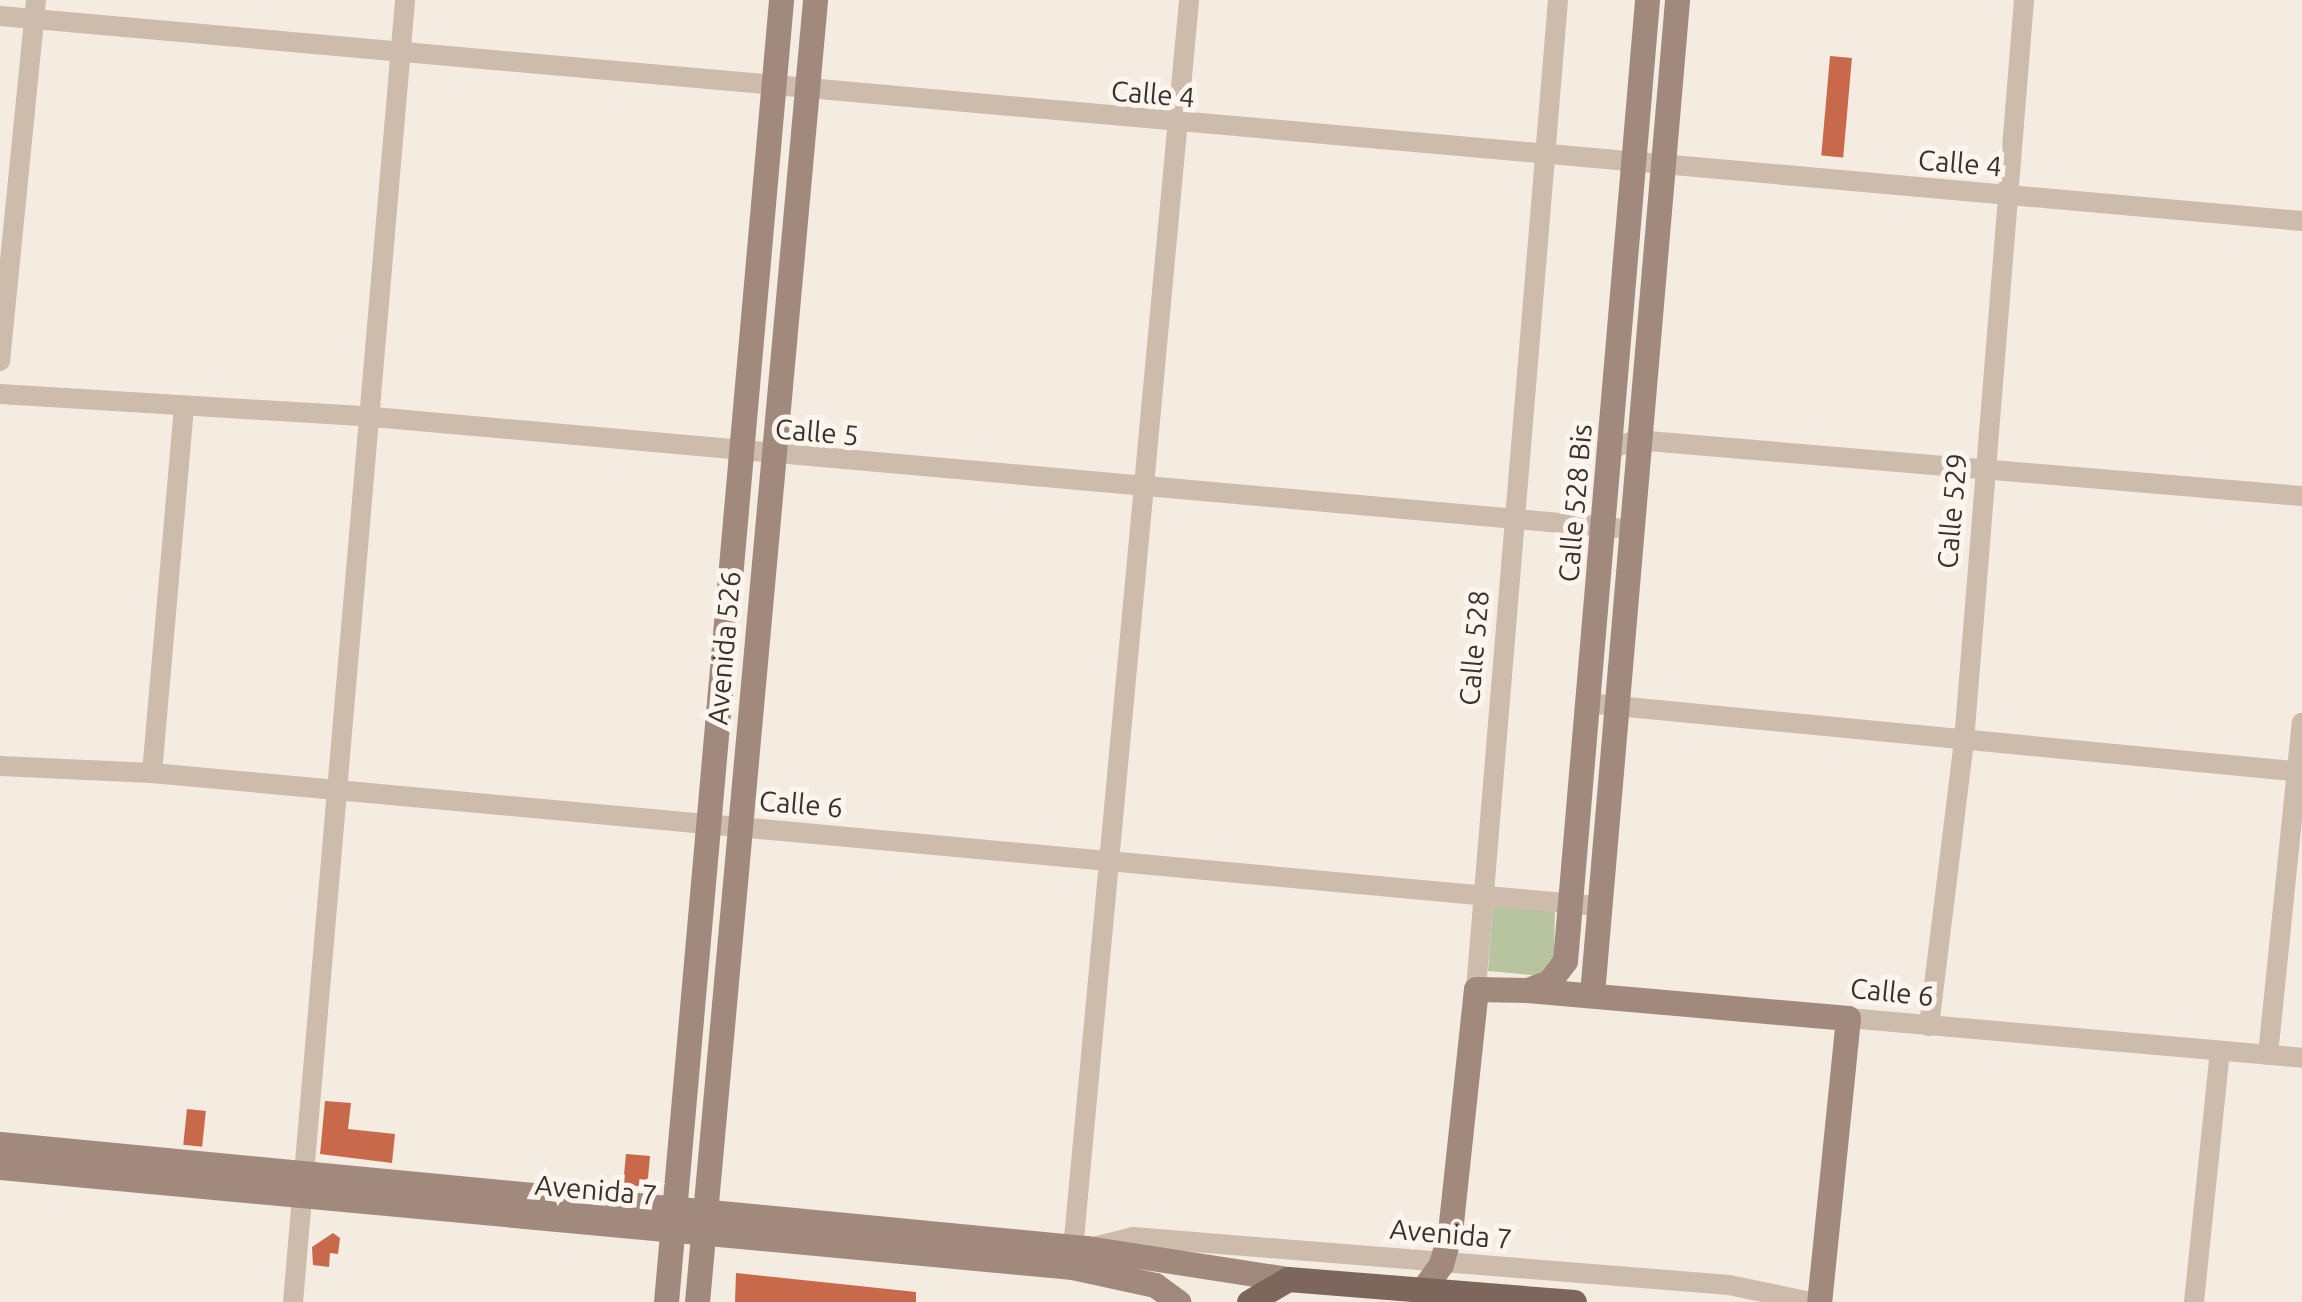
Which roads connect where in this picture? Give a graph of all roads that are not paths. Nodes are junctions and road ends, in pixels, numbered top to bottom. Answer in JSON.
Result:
{"nodes":[{"id":1,"x":404,"y":0,"type":"edge"},
{"id":2,"x":781,"y":0,"type":"edge"},
{"id":3,"x":815,"y":0,"type":"edge"},
{"id":4,"x":1189,"y":0,"type":"edge"},
{"id":5,"x":1558,"y":0,"type":"edge"},
{"id":6,"x":1647,"y":0,"type":"edge"},
{"id":7,"x":1677,"y":0,"type":"edge"},
{"id":8,"x":2024,"y":0,"type":"edge"},
{"id":9,"x":35,"y":10,"type":"edge"},
{"id":10,"x":0,"y":16,"type":"edge"},
{"id":11,"x":400,"y":53,"type":"junction"},
{"id":12,"x":773,"y":88,"type":"junction"},
{"id":13,"x":807,"y":91,"type":"junction"},
{"id":14,"x":1179,"y":124,"type":"junction"},
{"id":15,"x":1547,"y":158,"type":"junction"},
{"id":16,"x":1635,"y":160,"type":"junction"},
{"id":17,"x":1662,"y":164,"type":"junction"},
{"id":18,"x":2010,"y":195,"type":"junction"},
{"id":19,"x":2302,"y":221,"type":"edge"},
{"id":20,"x":0,"y":361,"type":"edge"},
{"id":21,"x":0,"y":394,"type":"edge"},
{"id":22,"x":184,"y":405,"type":"junction"},
{"id":23,"x":373,"y":417,"type":"junction"},
{"id":24,"x":1636,"y":440,"type":"junction"},
{"id":25,"x":1610,"y":450,"type":"junction"},
{"id":26,"x":738,"y":454,"type":"junction"},
{"id":27,"x":772,"y":456,"type":"junction"},
{"id":28,"x":1985,"y":467,"type":"junction"},
{"id":29,"x":1148,"y":487,"type":"junction"},
{"id":30,"x":2302,"y":496,"type":"edge"},
{"id":31,"x":1515,"y":519,"type":"junction"},
{"id":32,"x":1603,"y":526,"type":"junction"},
{"id":33,"x":1630,"y":530,"type":"junction"},
{"id":34,"x":1586,"y":703,"type":"junction"},
{"id":35,"x":1614,"y":708,"type":"junction"},
{"id":36,"x":2302,"y":724,"type":"edge"},
{"id":37,"x":1964,"y":741,"type":"junction"},
{"id":38,"x":0,"y":766,"type":"edge"},
{"id":39,"x":2300,"y":772,"type":"edge"},
{"id":40,"x":152,"y":773,"type":"junction"},
{"id":41,"x":339,"y":791,"type":"junction"},
{"id":42,"x":706,"y":825,"type":"junction"},
{"id":43,"x":738,"y":829,"type":"junction"},
{"id":44,"x":1110,"y":862,"type":"junction"},
{"id":45,"x":1484,"y":899,"type":"junction"},
{"id":46,"x":1568,"y":905,"type":"junction"},
{"id":47,"x":1597,"y":906,"type":"junction"},
{"id":48,"x":1476,"y":989,"type":"junction"},
{"id":49,"x":1527,"y":990,"type":"junction"},
{"id":50,"x":1592,"y":994,"type":"junction"},
{"id":51,"x":1848,"y":1018,"type":"junction"},
{"id":52,"x":1929,"y":1026,"type":"junction"},
{"id":53,"x":2220,"y":1051,"type":"junction"},
{"id":54,"x":2268,"y":1055,"type":"junction"},
{"id":55,"x":2302,"y":1058,"type":"edge"},
{"id":56,"x":0,"y":1144,"type":"edge"},
{"id":57,"x":0,"y":1167,"type":"edge"},
{"id":58,"x":303,"y":1182,"type":"junction"},
{"id":59,"x":675,"y":1218,"type":"junction"},
{"id":60,"x":705,"y":1220,"type":"junction"},
{"id":61,"x":1077,"y":1254,"type":"junction"},
{"id":62,"x":1442,"y":1264,"type":"junction"},
{"id":63,"x":1288,"y":1279,"type":"junction"},
{"id":64,"x":1421,"y":1292,"type":"junction"},
{"id":65,"x":293,"y":1302,"type":"edge"},
{"id":66,"x":666,"y":1302,"type":"edge"},
{"id":67,"x":697,"y":1302,"type":"edge"},
{"id":68,"x":1178,"y":1302,"type":"edge"},
{"id":69,"x":1249,"y":1302,"type":"edge"},
{"id":70,"x":1536,"y":1302,"type":"edge"},
{"id":71,"x":1574,"y":1302,"type":"edge"},
{"id":72,"x":1811,"y":1302,"type":"edge"},
{"id":73,"x":1819,"y":1302,"type":"edge"},
{"id":74,"x":2194,"y":1302,"type":"edge"}],
"edges":[{"from":1,"to":11,"type":"street"},
{"from":2,"to":12,"type":"main road","name":"Avenida 526"},
{"from":3,"to":13,"type":"main road","name":"Avenida 526"},
{"from":4,"to":14,"type":"street"},
{"from":5,"to":15,"type":"street","name":"Calle 528"},
{"from":6,"to":16,"type":"main road","name":"Calle 528 Bis"},
{"from":7,"to":17,"type":"main road","name":"Calle 528 Bis"},
{"from":8,"to":18,"type":"street","name":"Calle 529"},
{"from":9,"to":10,"type":"street","name":"Calle 4"},
{"from":9,"to":11,"type":"street","name":"Calle 4"},
{"from":9,"to":20,"type":"street"},
{"from":11,"to":12,"type":"street","name":"Calle 4"},
{"from":11,"to":23,"type":"street"},
{"from":12,"to":13,"type":"street","name":"Calle 4"},
{"from":12,"to":26,"type":"main road","name":"Avenida 526"},
{"from":13,"to":14,"type":"street","name":"Calle 4"},
{"from":13,"to":27,"type":"main road","name":"Avenida 526"},
{"from":14,"to":15,"type":"street","name":"Calle 4"},
{"from":14,"to":29,"type":"street"},
{"from":15,"to":16,"type":"street","name":"Calle 4"},
{"from":15,"to":31,"type":"street","name":"Calle 528"},
{"from":16,"to":17,"type":"street","name":"Calle 4"},
{"from":16,"to":25,"type":"main road","name":"Calle 528 Bis"},
{"from":17,"to":18,"type":"street","name":"Calle 4"},
{"from":17,"to":24,"type":"main road","name":"Calle 528 Bis"},
{"from":18,"to":19,"type":"street","name":"Calle 4"},
{"from":18,"to":28,"type":"street","name":"Calle 529"},
{"from":21,"to":22,"type":"street","name":"Calle 5"},
{"from":22,"to":23,"type":"street","name":"Calle 5"},
{"from":22,"to":40,"type":"street"},
{"from":23,"to":26,"type":"street","name":"Calle 5"},
{"from":23,"to":41,"type":"street"},
{"from":24,"to":25,"type":"street"},
{"from":24,"to":28,"type":"street"},
{"from":24,"to":33,"type":"main road","name":"Calle 528 Bis"},
{"from":25,"to":32,"type":"main road","name":"Calle 528 Bis"},
{"from":26,"to":27,"type":"street","name":"Calle 5"},
{"from":26,"to":42,"type":"main road","name":"Avenida 526"},
{"from":27,"to":29,"type":"street","name":"Calle 5"},
{"from":27,"to":43,"type":"main road","name":"Avenida 526"},
{"from":28,"to":30,"type":"street"},
{"from":28,"to":37,"type":"street","name":"Calle 529"},
{"from":29,"to":31,"type":"street","name":"Calle 5"},
{"from":29,"to":44,"type":"street"},
{"from":31,"to":32,"type":"street","name":"Calle 5"},
{"from":31,"to":45,"type":"street","name":"Calle 528"},
{"from":32,"to":33,"type":"street","name":"Calle 5"},
{"from":32,"to":34,"type":"main road","name":"Calle 528 Bis"},
{"from":33,"to":35,"type":"main road","name":"Calle 528 Bis"},
{"from":34,"to":35,"type":"street"},
{"from":34,"to":46,"type":"main road","name":"Calle 528 Bis"},
{"from":35,"to":37,"type":"street"},
{"from":35,"to":47,"type":"main road","name":"Calle 528 Bis"},
{"from":36,"to":39,"type":"street"},
{"from":37,"to":39,"type":"street"},
{"from":37,"to":52,"type":"street","name":"Calle 529"},
{"from":38,"to":40,"type":"street","name":"Calle 6"},
{"from":39,"to":54,"type":"street"},
{"from":40,"to":41,"type":"street","name":"Calle 6"},
{"from":41,"to":42,"type":"street","name":"Calle 6"},
{"from":41,"to":58,"type":"street"},
{"from":42,"to":43,"type":"street","name":"Calle 6"},
{"from":42,"to":59,"type":"main road","name":"Avenida 526"},
{"from":43,"to":44,"type":"street","name":"Calle 6"},
{"from":43,"to":60,"type":"main road","name":"Avenida 526"},
{"from":44,"to":45,"type":"street","name":"Calle 6"},
{"from":44,"to":61,"type":"street"},
{"from":45,"to":46,"type":"street","name":"Calle 6"},
{"from":45,"to":48,"type":"street","name":"Calle 528"},
{"from":46,"to":47,"type":"street","name":"Calle 6"},
{"from":46,"to":49,"type":"main road","name":"Calle 528 Bis"},
{"from":47,"to":50,"type":"main road","name":"Calle 528 Bis"},
{"from":48,"to":49,"type":"main road","name":"Calle 6"},
{"from":48,"to":62,"type":"main road","name":"Calle 528"},
{"from":49,"to":50,"type":"main road","name":"Calle 6"},
{"from":50,"to":51,"type":"main road","name":"Calle 6"},
{"from":51,"to":52,"type":"street","name":"Calle 6"},
{"from":51,"to":73,"type":"main road"},
{"from":52,"to":53,"type":"street","name":"Calle 6"},
{"from":53,"to":54,"type":"street","name":"Calle 6"},
{"from":53,"to":74,"type":"street"},
{"from":54,"to":55,"type":"street","name":"Calle 6"},
{"from":56,"to":58,"type":"main road","name":"Avenida 7"},
{"from":57,"to":58,"type":"main road","name":"Avenida 7"},
{"from":58,"to":59,"type":"main road","name":"Avenida 7"},
{"from":58,"to":65,"type":"street"},
{"from":59,"to":60,"type":"main road","name":"Avenida 7"},
{"from":59,"to":66,"type":"main road","name":"Avenida 526"},
{"from":60,"to":61,"type":"main road","name":"Avenida 7"},
{"from":60,"to":67,"type":"main road","name":"Avenida 526"},
{"from":61,"to":62,"type":"street","name":"Avenida 7"},
{"from":61,"to":63,"type":"main road","name":"Avenida 7"},
{"from":61,"to":68,"type":"main road","name":"Avenida 7"},
{"from":62,"to":64,"type":"main road","name":"Calle 528"},
{"from":62,"to":72,"type":"street","name":"Avenida 7"},
{"from":63,"to":64,"type":"main road","name":"Avenida 7"},
{"from":63,"to":69,"type":"main road"},
{"from":64,"to":70,"type":"main road","name":"Avenida 7"},
{"from":70,"to":71,"type":"main road","name":"Avenida 7"}]}
